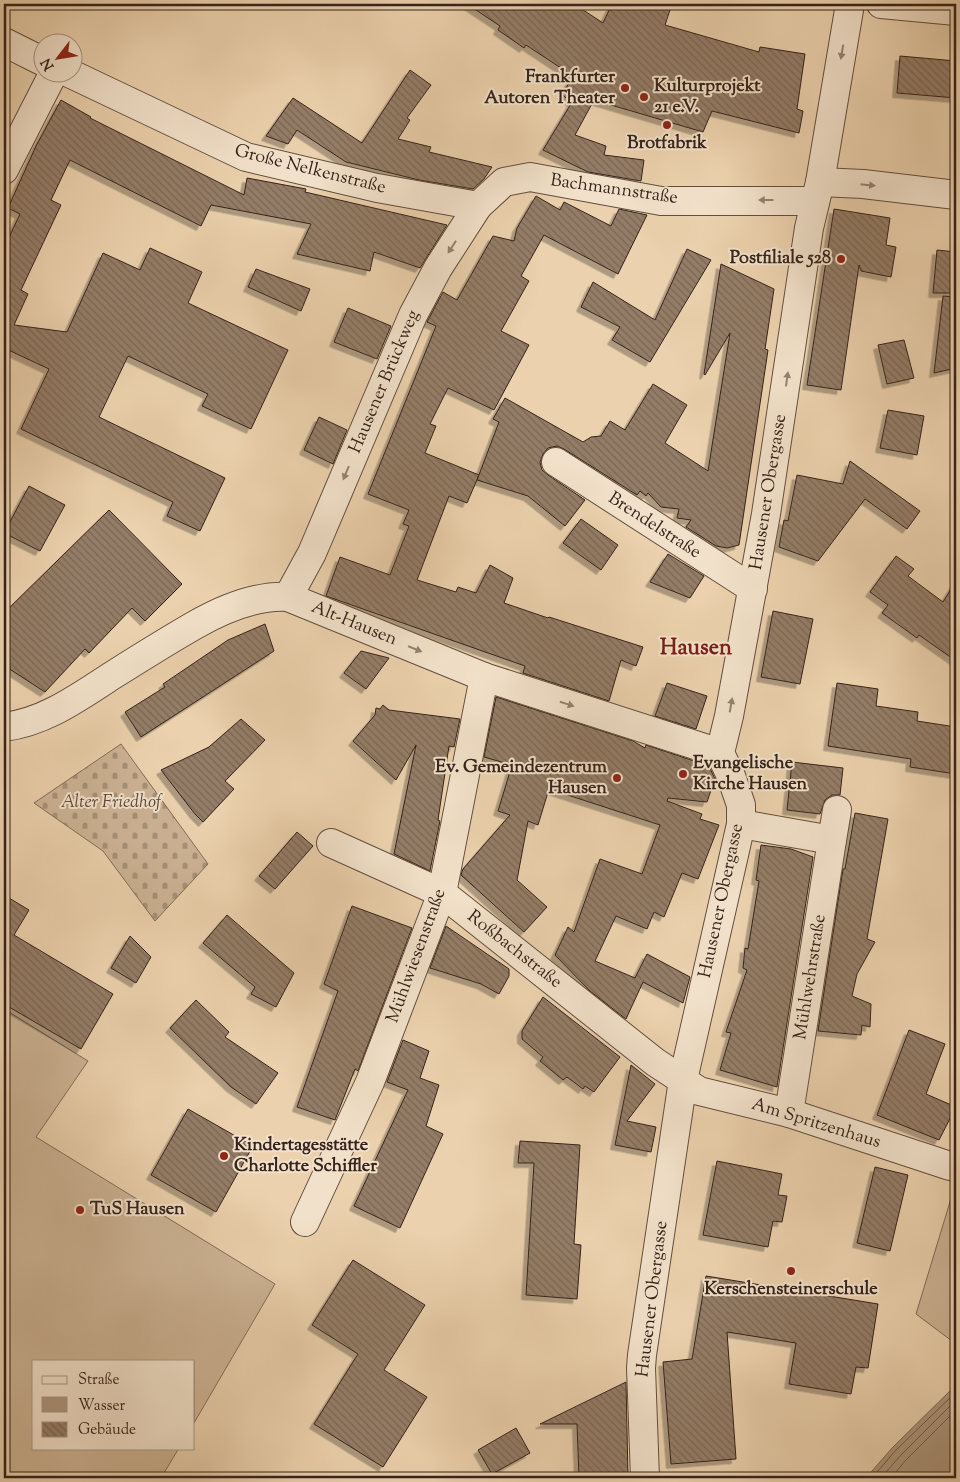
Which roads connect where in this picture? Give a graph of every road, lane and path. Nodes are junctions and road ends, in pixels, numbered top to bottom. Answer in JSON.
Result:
{"nodes":[{"id":1,"x":850,"y":4,"type":"edge"},
{"id":2,"x":881,"y":4,"type":"edge"},
{"id":3,"x":956,"y":11,"type":"edge"},
{"id":4,"x":4,"y":42,"type":"edge"},
{"id":5,"x":32,"y":56,"type":"edge"},
{"id":6,"x":82,"y":79,"type":"edge"},
{"id":7,"x":49,"y":82,"type":"edge"},
{"id":8,"x":4,"y":170,"type":"edge"},
{"id":9,"x":504,"y":182,"type":"joint"},
{"id":10,"x":817,"y":191,"type":"junction"},
{"id":11,"x":956,"y":195,"type":"edge"},
{"id":12,"x":478,"y":206,"type":"junction"},
{"id":13,"x":556,"y":462,"type":"dead end"},
{"id":14,"x":753,"y":589,"type":"junction"},
{"id":15,"x":288,"y":597,"type":"junction"},
{"id":16,"x":484,"y":677,"type":"junction"},
{"id":17,"x":4,"y":727,"type":"edge"},
{"id":18,"x":720,"y":753,"type":"junction"},
{"id":19,"x":837,"y":810,"type":"dead end"},
{"id":20,"x":740,"y":824,"type":"junction"},
{"id":21,"x":832,"y":840,"type":"junction"},
{"id":22,"x":331,"y":843,"type":"dead end"},
{"id":23,"x":442,"y":893,"type":"junction"},
{"id":24,"x":683,"y":1080,"type":"junction"},
{"id":25,"x":789,"y":1113,"type":"junction"},
{"id":26,"x":950,"y":1166,"type":"dead end"},
{"id":27,"x":304,"y":1222,"type":"dead end"},
{"id":28,"x":645,"y":1478,"type":"edge"}],
"edges":[{"from":1,"to":10,"type":"street","name":"Hausener Obergasse","one_way":true},
{"from":2,"to":3,"type":"street"},
{"from":4,"to":5,"type":"street"},
{"from":6,"to":12,"type":"street","name":"Große Nelkenstraße"},
{"from":7,"to":8,"type":"street"},
{"from":10,"to":9,"type":"street","name":"Bachmannstraße","one_way":true},
{"from":9,"to":12,"type":"street","name":"Hausener Brückweg"},
{"from":10,"to":11,"type":"street","name":"Bachmannstraße","one_way":true},
{"from":14,"to":10,"type":"street","name":"Hausener Obergasse","one_way":true},
{"from":12,"to":15,"type":"street","name":"Hausener Brückweg","one_way":true},
{"from":13,"to":14,"type":"street","name":"Brendelstraße"},
{"from":18,"to":14,"type":"street","name":"Hausener Obergasse","one_way":true},
{"from":15,"to":16,"type":"street","name":"Alt-Hausen","one_way":true},
{"from":15,"to":17,"type":"street","name":"Alt-Hausen"},
{"from":16,"to":18,"type":"street","name":"Alt-Hausen","one_way":true},
{"from":16,"to":23,"type":"street","name":"Mühlwiesenstraße"},
{"from":18,"to":20,"type":"street","name":"Hausener Obergasse"},
{"from":19,"to":21,"type":"street","name":"Mühlwehrstraße"},
{"from":20,"to":21,"type":"street"},
{"from":20,"to":24,"type":"street","name":"Hausener Obergasse"},
{"from":21,"to":25,"type":"street","name":"Mühlwehrstraße"},
{"from":22,"to":23,"type":"street","name":"Roßbachstraße"},
{"from":23,"to":24,"type":"street","name":"Roßbachstraße"},
{"from":23,"to":27,"type":"street","name":"Mühlwiesenstraße"},
{"from":24,"to":25,"type":"street","name":"Am Spritzenhaus"},
{"from":24,"to":28,"type":"street","name":"Hausener Obergasse"},
{"from":25,"to":26,"type":"street","name":"Am Spritzenhaus"}]}
